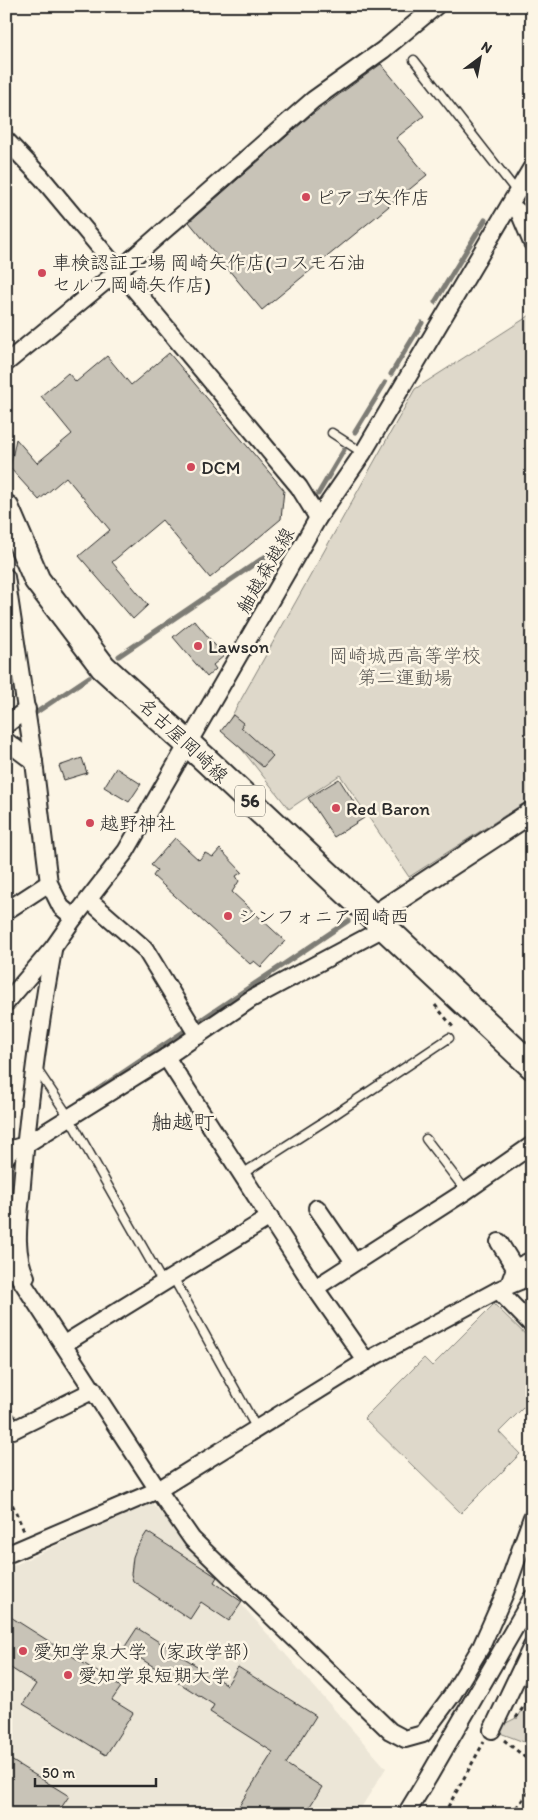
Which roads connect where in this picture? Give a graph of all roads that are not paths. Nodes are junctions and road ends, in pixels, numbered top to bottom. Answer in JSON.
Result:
{"nodes":[{"id":1,"x":436,"y":6,"type":"edge"},
{"id":2,"x":414,"y":60,"type":"dead end"},
{"id":3,"x":6,"y":140,"type":"edge"},
{"id":4,"x":532,"y":167,"type":"edge"},
{"id":5,"x":519,"y":203,"type":"edge"},
{"id":6,"x":532,"y":243,"type":"edge"},
{"id":7,"x":118,"y":271,"type":"junction"},
{"id":8,"x":6,"y":364,"type":"edge"},
{"id":9,"x":332,"y":433,"type":"dead end"},
{"id":10,"x":363,"y":453,"type":"junction"},
{"id":11,"x":6,"y":508,"type":"edge"},
{"id":12,"x":318,"y":518,"type":"junction"},
{"id":13,"x":10,"y":538,"type":"edge"},
{"id":14,"x":6,"y":577,"type":"edge"},
{"id":15,"x":28,"y":716,"type":"junction"},
{"id":16,"x":6,"y":725,"type":"edge"},
{"id":17,"x":6,"y":741,"type":"edge"},
{"id":18,"x":187,"y":744,"type":"junction"},
{"id":19,"x":34,"y":762,"type":"junction"},
{"id":20,"x":532,"y":812,"type":"edge"},
{"id":21,"x":49,"y":883,"type":"junction"},
{"id":22,"x":89,"y":900,"type":"junction"},
{"id":23,"x":6,"y":911,"type":"edge"},
{"id":24,"x":74,"y":918,"type":"junction"},
{"id":25,"x":378,"y":922,"type":"junction"},
{"id":26,"x":53,"y":948,"type":"junction"},
{"id":27,"x":6,"y":1003,"type":"edge"},
{"id":28,"x":198,"y":1036,"type":"junction"},
{"id":29,"x":449,"y":1038,"type":"dead end"},
{"id":30,"x":166,"y":1057,"type":"junction"},
{"id":31,"x":35,"y":1066,"type":"junction"},
{"id":32,"x":532,"y":1066,"type":"edge"},
{"id":33,"x":69,"y":1117,"type":"junction"},
{"id":34,"x":426,"y":1139,"type":"dead end"},
{"id":35,"x":25,"y":1145,"type":"junction"},
{"id":36,"x":532,"y":1145,"type":"edge"},
{"id":37,"x":6,"y":1157,"type":"edge"},
{"id":38,"x":242,"y":1174,"type":"junction"},
{"id":39,"x":466,"y":1191,"type":"junction"},
{"id":40,"x":317,"y":1208,"type":"dead end"},
{"id":41,"x":270,"y":1217,"type":"junction"},
{"id":42,"x":499,"y":1242,"type":"dead end"},
{"id":43,"x":6,"y":1257,"type":"edge"},
{"id":44,"x":532,"y":1260,"type":"edge"},
{"id":45,"x":354,"y":1262,"type":"junction"},
{"id":46,"x":515,"y":1268,"type":"junction"},
{"id":47,"x":532,"y":1276,"type":"edge"},
{"id":48,"x":168,"y":1280,"type":"junction"},
{"id":49,"x":315,"y":1288,"type":"junction"},
{"id":50,"x":503,"y":1288,"type":"junction"},
{"id":51,"x":43,"y":1315,"type":"junction"},
{"id":52,"x":532,"y":1325,"type":"edge"},
{"id":53,"x":64,"y":1344,"type":"junction"},
{"id":54,"x":366,"y":1361,"type":"junction"},
{"id":55,"x":94,"y":1390,"type":"junction"},
{"id":56,"x":6,"y":1419,"type":"edge"},
{"id":57,"x":257,"y":1429,"type":"junction"},
{"id":58,"x":158,"y":1490,"type":"junction"},
{"id":59,"x":532,"y":1517,"type":"edge"},
{"id":60,"x":6,"y":1555,"type":"edge"},
{"id":61,"x":532,"y":1598,"type":"edge"},
{"id":62,"x":532,"y":1646,"type":"edge"},
{"id":63,"x":492,"y":1730,"type":"road end"},
{"id":64,"x":406,"y":1814,"type":"edge"}],
"edges":[{"from":1,"to":7,"type":"street"},
{"from":2,"to":5,"type":"lane"},
{"from":3,"to":7,"type":"street"},
{"from":4,"to":5,"type":"street","name":"舳越森越線"},
{"from":5,"to":6,"type":"street"},
{"from":5,"to":10,"type":"street","name":"舳越森越線"},
{"from":7,"to":8,"type":"street"},
{"from":7,"to":12,"type":"street"},
{"from":9,"to":10,"type":"lane"},
{"from":10,"to":12,"type":"street","name":"舳越森越線"},
{"from":11,"to":13,"type":"main road","name":"名古屋岡崎線","number":"56"},
{"from":12,"to":18,"type":"street","name":"舳越森越線"},
{"from":13,"to":18,"type":"main road","name":"名古屋岡崎線","number":"56"},
{"from":14,"to":15,"type":"street"},
{"from":15,"to":16,"type":"street"},
{"from":15,"to":19,"type":"street"},
{"from":17,"to":19,"type":"street"},
{"from":18,"to":22,"type":"street","name":"舳越森越線"},
{"from":18,"to":25,"type":"main road","name":"名古屋岡崎線","number":"56"},
{"from":19,"to":21,"type":"street"},
{"from":20,"to":25,"type":"street"},
{"from":21,"to":23,"type":"street"},
{"from":21,"to":24,"type":"street"},
{"from":22,"to":24,"type":"street","name":"舳越森越線"},
{"from":22,"to":28,"type":"street"},
{"from":24,"to":26,"type":"street","name":"舳越森越線"},
{"from":25,"to":28,"type":"street"},
{"from":25,"to":32,"type":"main road","name":"名古屋岡崎線","number":"56"},
{"from":26,"to":27,"type":"street","name":"舳越森越線"},
{"from":26,"to":31,"type":"street"},
{"from":28,"to":30,"type":"street"},
{"from":29,"to":38,"type":"lane"},
{"from":30,"to":33,"type":"street"},
{"from":30,"to":38,"type":"street"},
{"from":31,"to":33,"type":"lane"},
{"from":31,"to":35,"type":"street"},
{"from":33,"to":35,"type":"street"},
{"from":33,"to":48,"type":"lane"},
{"from":34,"to":39,"type":"lane"},
{"from":35,"to":37,"type":"street"},
{"from":35,"to":51,"type":"street"},
{"from":36,"to":39,"type":"street"},
{"from":38,"to":41,"type":"street"},
{"from":39,"to":45,"type":"street"},
{"from":40,"to":45,"type":"street"},
{"from":41,"to":48,"type":"street"},
{"from":41,"to":49,"type":"street"},
{"from":42,"to":46,"type":"street"},
{"from":43,"to":51,"type":"street"},
{"from":44,"to":46,"type":"street"},
{"from":45,"to":49,"type":"street"},
{"from":46,"to":50,"type":"street"},
{"from":47,"to":50,"type":"street"},
{"from":48,"to":53,"type":"street"},
{"from":48,"to":57,"type":"lane"},
{"from":49,"to":54,"type":"street"},
{"from":50,"to":52,"type":"street"},
{"from":50,"to":54,"type":"street"},
{"from":51,"to":53,"type":"street"},
{"from":53,"to":55,"type":"street"},
{"from":54,"to":57,"type":"street"},
{"from":55,"to":56,"type":"street"},
{"from":55,"to":58,"type":"street"},
{"from":57,"to":58,"type":"street"},
{"from":58,"to":59,"type":"street"},
{"from":58,"to":60,"type":"street"},
{"from":61,"to":64,"type":"street"},
{"from":62,"to":63,"type":"street"}]}
